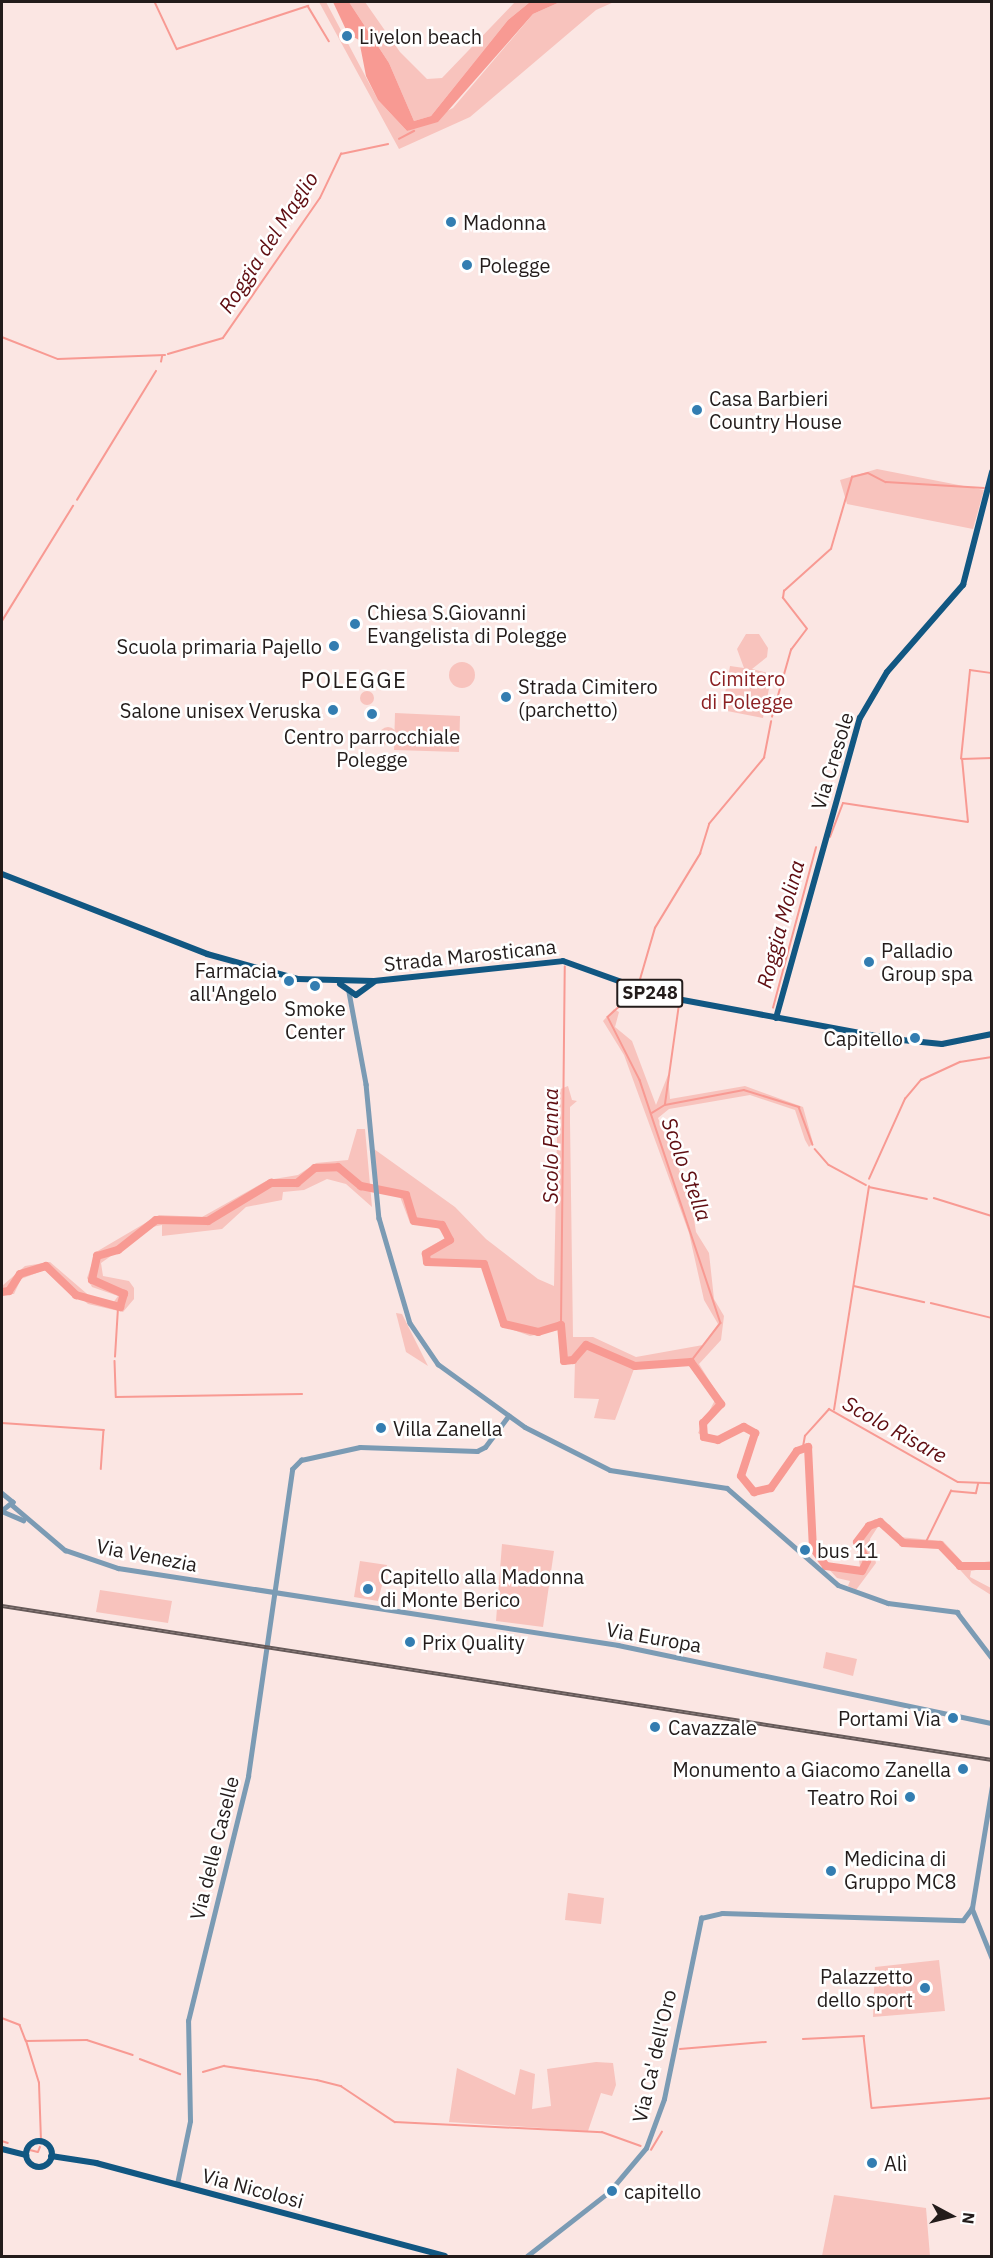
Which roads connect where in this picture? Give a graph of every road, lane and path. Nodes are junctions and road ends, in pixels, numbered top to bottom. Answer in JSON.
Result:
{"nodes":[{"id":1,"x":992,"y":472,"type":"edge"},
{"id":2,"x":2,"y":874,"type":"edge"},
{"id":3,"x":374,"y":981,"type":"junction"},
{"id":4,"x":354,"y":982,"type":"junction"},
{"id":5,"x":338,"y":983,"type":"junction"},
{"id":6,"x":348,"y":991,"type":"junction"},
{"id":7,"x":360,"y":992,"type":"junction"},
{"id":8,"x":351,"y":1011,"type":"junction"},
{"id":9,"x":776,"y":1018,"type":"junction"},
{"id":10,"x":989,"y":1034,"type":"edge"},
{"id":11,"x":508,"y":1416,"type":"junction"},
{"id":12,"x":2,"y":1492,"type":"edge"},
{"id":13,"x":12,"y":1505,"type":"junction"},
{"id":14,"x":3,"y":1511,"type":"edge"},
{"id":15,"x":26,"y":1521,"type":"junction"},
{"id":16,"x":272,"y":1594,"type":"junction"},
{"id":17,"x":992,"y":1658,"type":"edge"},
{"id":18,"x":992,"y":1723,"type":"edge"},
{"id":19,"x":992,"y":1786,"type":"edge"},
{"id":20,"x":972,"y":1908,"type":"junction"},
{"id":21,"x":992,"y":1958,"type":"edge"},
{"id":22,"x":2,"y":2149,"type":"edge"},
{"id":23,"x":26,"y":2156,"type":"junction"},
{"id":24,"x":51,"y":2156,"type":"junction"},
{"id":25,"x":177,"y":2184,"type":"junction"},
{"id":26,"x":445,"y":2256,"type":"edge"},
{"id":27,"x":527,"y":2256,"type":"edge"}],
"edges":[{"from":1,"to":9,"type":"main road","name":"Via Cresole"},
{"from":2,"to":5,"type":"main road","name":"Strada Marosticana","number":"SP248"},
{"from":3,"to":4,"type":"main road","name":"Strada Marosticana","number":"SP248"},
{"from":3,"to":7,"type":"main road","name":"Strada Marosticana","number":"SP248"},
{"from":3,"to":9,"type":"main road","name":"Strada Marosticana","number":"SP248"},
{"from":4,"to":5,"type":"main road","name":"Strada Marosticana","number":"SP248"},
{"from":4,"to":6,"type":"main road"},
{"from":4,"to":7,"type":"main road","name":"Strada Marosticana"},
{"from":5,"to":6,"type":"main road","name":"Strada Marosticana","number":"SP248"},
{"from":6,"to":7,"type":"main road","name":"Strada Marosticana","number":"SP248"},
{"from":6,"to":8,"type":"street"},
{"from":7,"to":8,"type":"street"},
{"from":8,"to":11,"type":"street"},
{"from":9,"to":10,"type":"main road","number":"SP248"},
{"from":11,"to":16,"type":"street","name":"Via delle Caselle"},
{"from":11,"to":17,"type":"street"},
{"from":12,"to":13,"type":"street","name":"Via Venezia"},
{"from":13,"to":14,"type":"street"},
{"from":13,"to":15,"type":"street","name":"Via Venezia"},
{"from":14,"to":15,"type":"street","name":"Via Venezia"},
{"from":15,"to":16,"type":"street","name":"Via Venezia"},
{"from":16,"to":18,"type":"street","name":"Via Europa"},
{"from":16,"to":25,"type":"street","name":"Via delle Caselle"},
{"from":19,"to":20,"type":"street"},
{"from":20,"to":21,"type":"street"},
{"from":20,"to":27,"type":"street","name":"Via Ca' dell'Oro"},
{"from":22,"to":23,"type":"main road"},
{"from":23,"to":24,"type":"main road"},
{"from":23,"to":24,"type":"main road"},
{"from":24,"to":25,"type":"main road","name":"Via Nicolosi"},
{"from":25,"to":26,"type":"main road","name":"Via Nicolosi"}]}
